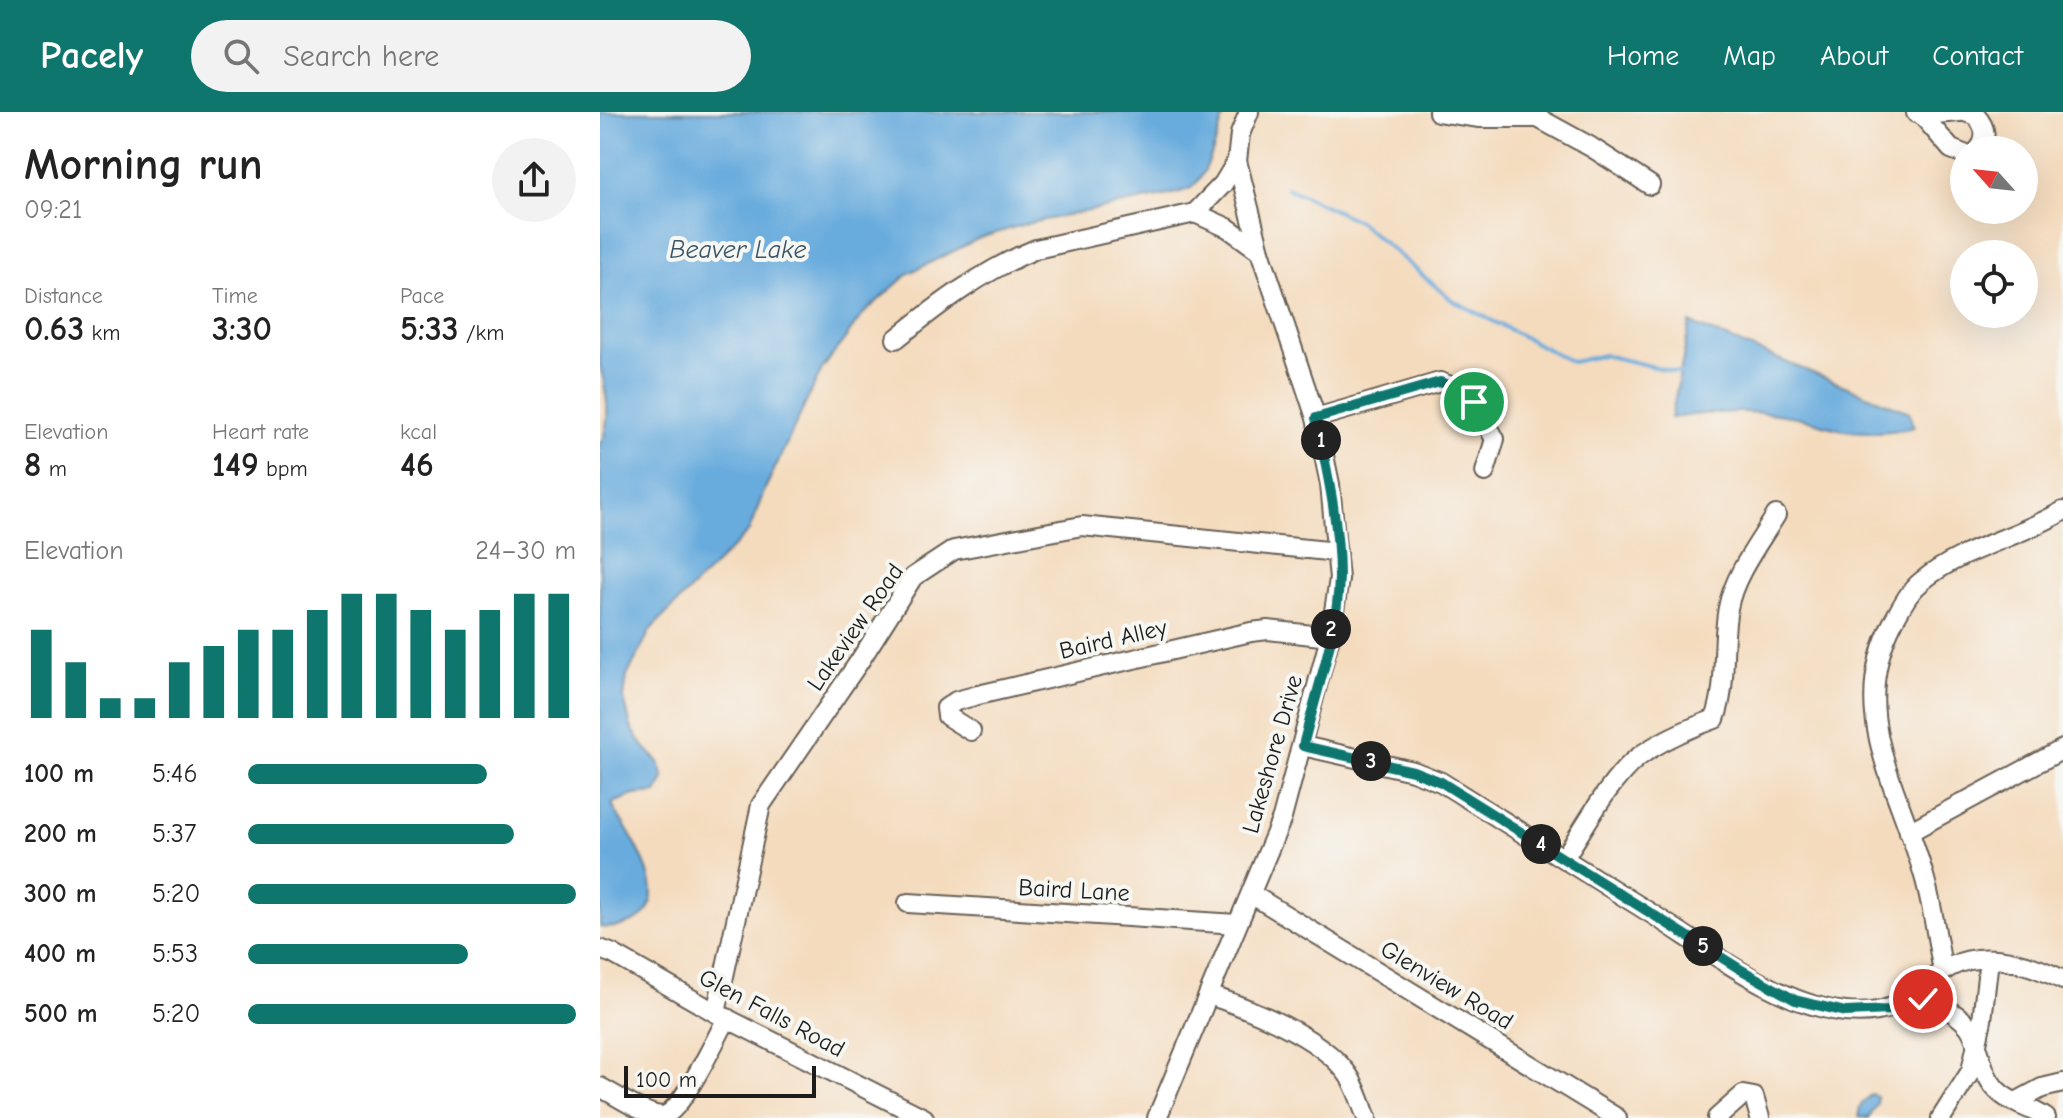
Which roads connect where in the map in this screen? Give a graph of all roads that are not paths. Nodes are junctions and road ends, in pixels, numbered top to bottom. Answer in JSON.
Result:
{"nodes":[{"id":1,"x":1249,"y":112,"type":"edge"},
{"id":2,"x":1438,"y":112,"type":"edge"},
{"id":3,"x":1962,"y":112,"type":"edge"},
{"id":4,"x":1918,"y":114,"type":"edge"},
{"id":5,"x":1983,"y":136,"type":"edge"},
{"id":6,"x":1950,"y":148,"type":"edge"},
{"id":7,"x":1237,"y":161,"type":"junction"},
{"id":8,"x":1650,"y":185,"type":"dead end"},
{"id":9,"x":1195,"y":213,"type":"junction"},
{"id":10,"x":1260,"y":251,"type":"junction"},
{"id":11,"x":896,"y":339,"type":"dead end"},
{"id":12,"x":1316,"y":418,"type":"junction"},
{"id":13,"x":1485,"y":472,"type":"dead end"},
{"id":14,"x":2063,"y":511,"type":"edge"},
{"id":15,"x":1776,"y":515,"type":"dead end"},
{"id":16,"x":1337,"y":552,"type":"junction"},
{"id":17,"x":1330,"y":637,"type":"junction"},
{"id":18,"x":971,"y":731,"type":"dead end"},
{"id":19,"x":1303,"y":746,"type":"junction"},
{"id":20,"x":2063,"y":749,"type":"edge"},
{"id":21,"x":1909,"y":832,"type":"junction"},
{"id":22,"x":1564,"y":858,"type":"junction"},
{"id":23,"x":1251,"y":894,"type":"junction"},
{"id":24,"x":908,"y":903,"type":"dead end"},
{"id":25,"x":1237,"y":924,"type":"junction"},
{"id":26,"x":600,"y":949,"type":"edge"},
{"id":27,"x":1989,"y":959,"type":"junction"},
{"id":28,"x":1943,"y":972,"type":"junction"},
{"id":29,"x":2063,"y":980,"type":"edge"},
{"id":30,"x":1916,"y":994,"type":"junction"},
{"id":31,"x":1209,"y":995,"type":"junction"},
{"id":32,"x":722,"y":1016,"type":"junction"},
{"id":33,"x":1977,"y":1050,"type":"junction"},
{"id":34,"x":2063,"y":1083,"type":"edge"},
{"id":35,"x":600,"y":1087,"type":"edge"},
{"id":36,"x":2016,"y":1102,"type":"junction"},
{"id":37,"x":924,"y":1118,"type":"edge"},
{"id":38,"x":1157,"y":1118,"type":"edge"},
{"id":39,"x":1367,"y":1118,"type":"edge"},
{"id":40,"x":1617,"y":1118,"type":"edge"},
{"id":41,"x":1717,"y":1118,"type":"edge"},
{"id":42,"x":1760,"y":1118,"type":"edge"},
{"id":43,"x":1941,"y":1118,"type":"edge"},
{"id":44,"x":2046,"y":1118,"type":"edge"}],
"edges":[{"from":1,"to":7,"type":"street","name":"Lakeshore Drive"},
{"from":2,"to":8,"type":"street"},
{"from":3,"to":4,"type":"street"},
{"from":3,"to":5,"type":"street"},
{"from":4,"to":6,"type":"street"},
{"from":7,"to":9,"type":"street"},
{"from":7,"to":10,"type":"street","name":"Lakeshore Drive"},
{"from":9,"to":10,"type":"street"},
{"from":9,"to":11,"type":"street"},
{"from":10,"to":12,"type":"street","name":"Lakeshore Drive"},
{"from":12,"to":13,"type":"street"},
{"from":12,"to":16,"type":"street","name":"Lakeshore Drive"},
{"from":14,"to":21,"type":"street"},
{"from":15,"to":22,"type":"street"},
{"from":16,"to":17,"type":"street","name":"Lakeshore Drive"},
{"from":16,"to":32,"type":"street","name":"Lakeview Road"},
{"from":17,"to":18,"type":"street","name":"Baird Alley"},
{"from":17,"to":19,"type":"street","name":"Lakeshore Drive"},
{"from":19,"to":22,"type":"street"},
{"from":19,"to":23,"type":"street","name":"Lakeshore Drive"},
{"from":20,"to":21,"type":"street"},
{"from":21,"to":28,"type":"street"},
{"from":22,"to":30,"type":"street"},
{"from":23,"to":25,"type":"street","name":"Lakeshore Drive"},
{"from":23,"to":40,"type":"street","name":"Glenview Road"},
{"from":24,"to":25,"type":"street","name":"Baird Lane"},
{"from":25,"to":31,"type":"street","name":"Lakeshore Drive"},
{"from":26,"to":32,"type":"street","name":"Glen Falls Road"},
{"from":27,"to":28,"type":"street"},
{"from":27,"to":29,"type":"street"},
{"from":27,"to":33,"type":"street"},
{"from":28,"to":30,"type":"street"},
{"from":30,"to":33,"type":"street"},
{"from":31,"to":38,"type":"street","name":"Lakeshore Drive"},
{"from":31,"to":39,"type":"street"},
{"from":32,"to":35,"type":"street","name":"Lakeview Road"},
{"from":32,"to":37,"type":"street","name":"Glen Falls Road"},
{"from":33,"to":36,"type":"street"},
{"from":33,"to":43,"type":"street"},
{"from":34,"to":36,"type":"street"},
{"from":36,"to":44,"type":"street"},
{"from":41,"to":42,"type":"street"}]}
